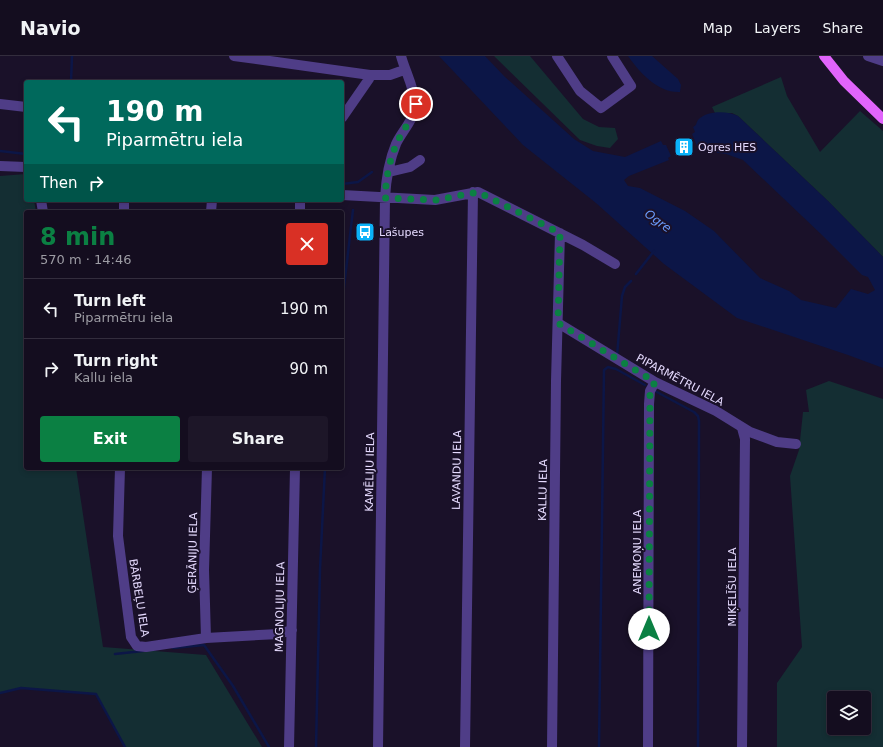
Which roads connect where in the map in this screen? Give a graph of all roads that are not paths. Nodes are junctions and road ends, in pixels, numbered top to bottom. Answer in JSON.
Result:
{"nodes":[{"id":1,"x":234,"y":56,"type":"edge"},
{"id":2,"x":401,"y":56,"type":"edge"},
{"id":3,"x":557,"y":56,"type":"edge"},
{"id":4,"x":612,"y":56,"type":"edge"},
{"id":5,"x":868,"y":56,"type":"edge"},
{"id":6,"x":829,"y":58,"type":"edge"},
{"id":7,"x":883,"y":61,"type":"edge"},
{"id":8,"x":404,"y":70,"type":"junction"},
{"id":9,"x":370,"y":75,"type":"junction"},
{"id":10,"x":0,"y":104,"type":"edge"},
{"id":11,"x":24,"y":107,"type":"edge"},
{"id":12,"x":344,"y":115,"type":"edge"},
{"id":13,"x":883,"y":119,"type":"edge"},
{"id":14,"x":420,"y":160,"type":"dead end"},
{"id":15,"x":0,"y":166,"type":"edge"},
{"id":16,"x":24,"y":168,"type":"edge"},
{"id":17,"x":389,"y":172,"type":"junction"},
{"id":18,"x":473,"y":192,"type":"junction"},
{"id":19,"x":344,"y":195,"type":"edge"},
{"id":20,"x":385,"y":198,"type":"junction"},
{"id":21,"x":560,"y":233,"type":"junction"},
{"id":22,"x":615,"y":264,"type":"dead end"},
{"id":23,"x":558,"y":323,"type":"junction"},
{"id":24,"x":655,"y":382,"type":"junction"},
{"id":25,"x":742,"y":428,"type":"junction"},
{"id":26,"x":796,"y":444,"type":"dead end"},
{"id":27,"x":120,"y":470,"type":"edge"},
{"id":28,"x":207,"y":470,"type":"edge"},
{"id":29,"x":295,"y":470,"type":"edge"},
{"id":30,"x":292,"y":630,"type":"junction"},
{"id":31,"x":206,"y":638,"type":"junction"},
{"id":32,"x":289,"y":747,"type":"edge"},
{"id":33,"x":378,"y":747,"type":"edge"},
{"id":34,"x":465,"y":747,"type":"edge"},
{"id":35,"x":552,"y":747,"type":"edge"},
{"id":36,"x":648,"y":747,"type":"edge"},
{"id":37,"x":742,"y":747,"type":"edge"}],
"edges":[{"from":1,"to":9,"type":"street"},
{"from":2,"to":8,"type":"street","name":"KAMĒLIJU IELA"},
{"from":3,"to":4,"type":"street"},
{"from":5,"to":7,"type":"street"},
{"from":6,"to":13,"type":"main road"},
{"from":8,"to":9,"type":"street"},
{"from":8,"to":17,"type":"street","name":"KAMĒLIJU IELA"},
{"from":9,"to":12,"type":"street"},
{"from":10,"to":11,"type":"street"},
{"from":14,"to":17,"type":"street"},
{"from":15,"to":16,"type":"street"},
{"from":17,"to":20,"type":"street","name":"KAMĒLIJU IELA"},
{"from":18,"to":20,"type":"street"},
{"from":18,"to":21,"type":"street"},
{"from":18,"to":34,"type":"street","name":"LAVANDU IELA"},
{"from":19,"to":20,"type":"street"},
{"from":20,"to":33,"type":"street","name":"KAMĒLIJU IELA"},
{"from":21,"to":22,"type":"street"},
{"from":21,"to":23,"type":"street","name":"KALLU IELA"},
{"from":23,"to":24,"type":"street","name":"PIPARMĒTRU IELA"},
{"from":23,"to":35,"type":"street","name":"KALLU IELA"},
{"from":24,"to":25,"type":"street","name":"PIPARMĒTRU IELA"},
{"from":24,"to":36,"type":"street","name":"ANEMOŅU IELA"},
{"from":25,"to":26,"type":"street","name":"PIPARMĒTRU IELA"},
{"from":25,"to":37,"type":"street","name":"MIĶELĪŠU IELA"},
{"from":27,"to":31,"type":"street","name":"BĀRBEĻU IELA"},
{"from":28,"to":31,"type":"street","name":"ĢERĀNIJU IELA"},
{"from":29,"to":30,"type":"street","name":"MAGNOLIJU IELA"},
{"from":30,"to":31,"type":"street","name":"BĀRBEĻU IELA"},
{"from":30,"to":32,"type":"street","name":"MAGNOLIJU IELA"}]}
